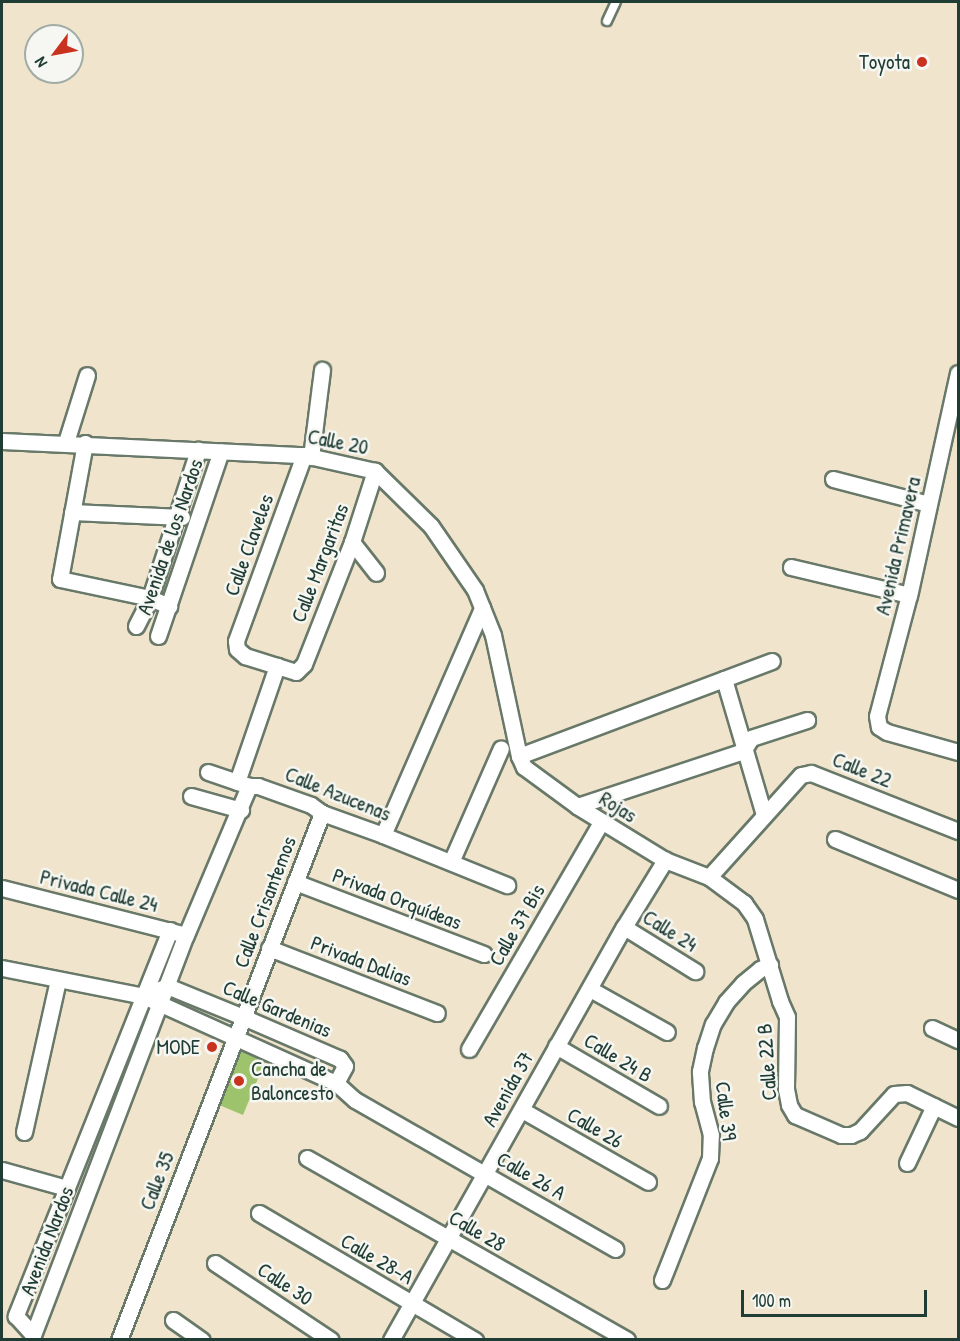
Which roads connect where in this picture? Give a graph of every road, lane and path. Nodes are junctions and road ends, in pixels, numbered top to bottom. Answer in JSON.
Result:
{"nodes":[{"id":1,"x":616,"y":2,"type":"edge"},
{"id":2,"x":607,"y":21,"type":"dead end"},
{"id":3,"x":322,"y":370,"type":"dead end"},
{"id":4,"x":958,"y":373,"type":"edge"},
{"id":5,"x":87,"y":375,"type":"dead end"},
{"id":6,"x":2,"y":441,"type":"edge"},
{"id":7,"x":66,"y":442,"type":"junction"},
{"id":8,"x":85,"y":443,"type":"junction"},
{"id":9,"x":198,"y":450,"type":"junction"},
{"id":10,"x":221,"y":451,"type":"junction"},
{"id":11,"x":308,"y":456,"type":"junction"},
{"id":12,"x":375,"y":471,"type":"junction"},
{"id":13,"x":833,"y":479,"type":"dead end"},
{"id":14,"x":929,"y":504,"type":"junction"},
{"id":15,"x":72,"y":512,"type":"junction"},
{"id":16,"x":175,"y":515,"type":"junction"},
{"id":17,"x":197,"y":520,"type":"junction"},
{"id":18,"x":352,"y":542,"type":"junction"},
{"id":19,"x":791,"y":567,"type":"dead end"},
{"id":20,"x":376,"y":573,"type":"dead end"},
{"id":21,"x":909,"y":596,"type":"junction"},
{"id":22,"x":150,"y":598,"type":"junction"},
{"id":23,"x":169,"y":606,"type":"junction"},
{"id":24,"x":482,"y":608,"type":"junction"},
{"id":25,"x":136,"y":626,"type":"dead end"},
{"id":26,"x":158,"y":636,"type":"dead end"},
{"id":27,"x":772,"y":661,"type":"dead end"},
{"id":28,"x":278,"y":666,"type":"junction"},
{"id":29,"x":724,"y":679,"type":"junction"},
{"id":30,"x":807,"y":720,"type":"dead end"},
{"id":31,"x":501,"y":748,"type":"dead end"},
{"id":32,"x":743,"y":751,"type":"junction"},
{"id":33,"x":958,"y":752,"type":"edge"},
{"id":34,"x":519,"y":756,"type":"junction"},
{"id":35,"x":207,"y":772,"type":"dead end"},
{"id":36,"x":243,"y":784,"type":"junction"},
{"id":37,"x":191,"y":796,"type":"dead end"},
{"id":38,"x":577,"y":806,"type":"junction"},
{"id":39,"x":241,"y":810,"type":"junction"},
{"id":40,"x":322,"y":813,"type":"junction"},
{"id":41,"x":764,"y":815,"type":"junction"},
{"id":42,"x":601,"y":822,"type":"junction"},
{"id":43,"x":958,"y":831,"type":"edge"},
{"id":44,"x":383,"y":835,"type":"junction"},
{"id":45,"x":835,"y":839,"type":"dead end"},
{"id":46,"x":665,"y":860,"type":"junction"},
{"id":47,"x":451,"y":862,"type":"junction"},
{"id":48,"x":709,"y":877,"type":"junction"},
{"id":49,"x":295,"y":882,"type":"junction"},
{"id":50,"x":507,"y":885,"type":"dead end"},
{"id":51,"x":2,"y":888,"type":"edge"},
{"id":52,"x":958,"y":890,"type":"edge"},
{"id":53,"x":624,"y":927,"type":"junction"},
{"id":54,"x":170,"y":930,"type":"junction"},
{"id":55,"x":186,"y":935,"type":"junction"},
{"id":56,"x":269,"y":948,"type":"junction"},
{"id":57,"x":484,"y":954,"type":"dead end"},
{"id":58,"x":770,"y":965,"type":"junction"},
{"id":59,"x":2,"y":968,"type":"edge"},
{"id":60,"x":695,"y":971,"type":"dead end"},
{"id":61,"x":57,"y":980,"type":"junction"},
{"id":62,"x":167,"y":986,"type":"junction"},
{"id":63,"x":590,"y":989,"type":"junction"},
{"id":64,"x":143,"y":996,"type":"junction"},
{"id":65,"x":160,"y":1005,"type":"junction"},
{"id":66,"x":437,"y":1014,"type":"dead end"},
{"id":67,"x":243,"y":1017,"type":"junction"},
{"id":68,"x":932,"y":1028,"type":"dead end"},
{"id":69,"x":667,"y":1032,"type":"dead end"},
{"id":70,"x":234,"y":1039,"type":"junction"},
{"id":71,"x":958,"y":1040,"type":"edge"},
{"id":72,"x":556,"y":1046,"type":"junction"},
{"id":73,"x":469,"y":1049,"type":"dead end"},
{"id":74,"x":336,"y":1083,"type":"junction"},
{"id":75,"x":658,"y":1106,"type":"dead end"},
{"id":76,"x":934,"y":1107,"type":"junction"},
{"id":77,"x":522,"y":1110,"type":"junction"},
{"id":78,"x":958,"y":1118,"type":"edge"},
{"id":79,"x":24,"y":1132,"type":"dead end"},
{"id":80,"x":307,"y":1158,"type":"dead end"},
{"id":81,"x":908,"y":1163,"type":"dead end"},
{"id":82,"x":2,"y":1170,"type":"edge"},
{"id":83,"x":484,"y":1173,"type":"junction"},
{"id":84,"x":648,"y":1182,"type":"dead end"},
{"id":85,"x":67,"y":1188,"type":"junction"},
{"id":86,"x":259,"y":1214,"type":"dead end"},
{"id":87,"x":447,"y":1238,"type":"junction"},
{"id":88,"x":615,"y":1249,"type":"dead end"},
{"id":89,"x":215,"y":1263,"type":"dead end"},
{"id":90,"x":662,"y":1280,"type":"dead end"},
{"id":91,"x":411,"y":1302,"type":"junction"},
{"id":92,"x":173,"y":1320,"type":"dead end"},
{"id":93,"x":119,"y":1340,"type":"edge"},
{"id":94,"x":202,"y":1340,"type":"edge"},
{"id":95,"x":331,"y":1340,"type":"edge"},
{"id":96,"x":391,"y":1340,"type":"edge"},
{"id":97,"x":475,"y":1340,"type":"edge"},
{"id":98,"x":627,"y":1340,"type":"edge"}],
"edges":[{"from":1,"to":2,"type":"lane"},
{"from":3,"to":11,"type":"street","name":"Calle Claveles"},
{"from":4,"to":14,"type":"street","name":"Avenida Primavera"},
{"from":5,"to":7,"type":"street"},
{"from":6,"to":7,"type":"street","name":"Calle 20"},
{"from":7,"to":8,"type":"street","name":"Calle 20"},
{"from":8,"to":9,"type":"street","name":"Calle 20"},
{"from":8,"to":15,"type":"street"},
{"from":9,"to":10,"type":"street","name":"Calle 20"},
{"from":9,"to":16,"type":"street","name":"Avenida de los Nardos"},
{"from":10,"to":11,"type":"street","name":"Calle 20"},
{"from":10,"to":17,"type":"street","name":"Avenida de los Nardos"},
{"from":11,"to":12,"type":"street","name":"Calle 20"},
{"from":11,"to":28,"type":"street","name":"Calle Claveles"},
{"from":12,"to":18,"type":"street","name":"Calle Margaritas"},
{"from":12,"to":24,"type":"street","name":"Calle 20"},
{"from":13,"to":14,"type":"street"},
{"from":14,"to":21,"type":"street","name":"Avenida Primavera"},
{"from":15,"to":16,"type":"street"},
{"from":15,"to":22,"type":"street"},
{"from":16,"to":17,"type":"street"},
{"from":16,"to":22,"type":"street","name":"Avenida de los Nardos"},
{"from":17,"to":23,"type":"street","name":"Avenida de los Nardos"},
{"from":18,"to":20,"type":"street"},
{"from":18,"to":28,"type":"street","name":"Calle Margaritas"},
{"from":19,"to":21,"type":"street"},
{"from":21,"to":33,"type":"street","name":"Avenida Primavera"},
{"from":22,"to":23,"type":"street"},
{"from":22,"to":25,"type":"street","name":"Avenida de los Nardos"},
{"from":23,"to":26,"type":"street","name":"Avenida de los Nardos"},
{"from":24,"to":34,"type":"street","name":"Calle 20"},
{"from":24,"to":44,"type":"street"},
{"from":27,"to":29,"type":"street"},
{"from":28,"to":36,"type":"street","name":"Avenida Nardos"},
{"from":29,"to":32,"type":"street"},
{"from":29,"to":34,"type":"street"},
{"from":30,"to":32,"type":"street"},
{"from":31,"to":47,"type":"street"},
{"from":32,"to":38,"type":"street"},
{"from":32,"to":41,"type":"street"},
{"from":34,"to":38,"type":"street","name":"Rojas"},
{"from":35,"to":36,"type":"street","name":"Calle Azucenas"},
{"from":36,"to":39,"type":"street","name":"Avenida Nardos"},
{"from":36,"to":40,"type":"street","name":"Calle Azucenas"},
{"from":37,"to":39,"type":"street"},
{"from":38,"to":42,"type":"street","name":"Rojas"},
{"from":39,"to":55,"type":"street","name":"Avenida Nardos"},
{"from":40,"to":44,"type":"street","name":"Calle Azucenas"},
{"from":40,"to":49,"type":"street","name":"Calle Crisantemos"},
{"from":41,"to":43,"type":"street","name":"Calle 22"},
{"from":41,"to":48,"type":"street","name":"Calle 22"},
{"from":42,"to":46,"type":"street","name":"Rojas"},
{"from":42,"to":73,"type":"street","name":"Calle 37 Bis"},
{"from":44,"to":47,"type":"street","name":"Calle Azucenas"},
{"from":45,"to":52,"type":"street"},
{"from":46,"to":48,"type":"street","name":"Rojas"},
{"from":46,"to":53,"type":"street","name":"Avenida 37"},
{"from":47,"to":50,"type":"street","name":"Calle Azucenas"},
{"from":48,"to":58,"type":"street","name":"Calle 22 B"},
{"from":49,"to":56,"type":"street","name":"Calle Crisantemos"},
{"from":49,"to":57,"type":"street","name":"Privada Orquídeas"},
{"from":51,"to":54,"type":"street","name":"Privada Calle 24"},
{"from":53,"to":60,"type":"street","name":"Calle 24"},
{"from":53,"to":63,"type":"street","name":"Avenida 37"},
{"from":54,"to":55,"type":"street","name":"Privada Calle 24"},
{"from":54,"to":64,"type":"street","name":"Avenida Nardos"},
{"from":55,"to":62,"type":"street","name":"Avenida Nardos"},
{"from":56,"to":66,"type":"street","name":"Privada Dalias"},
{"from":56,"to":67,"type":"street","name":"Calle Crisantemos"},
{"from":58,"to":76,"type":"street","name":"Calle 22 B"},
{"from":58,"to":90,"type":"street","name":"Calle 39"},
{"from":59,"to":61,"type":"street","name":"Calle Gardenias"},
{"from":61,"to":64,"type":"street","name":"Calle Gardenias"},
{"from":61,"to":79,"type":"street"},
{"from":62,"to":64,"type":"street"},
{"from":62,"to":65,"type":"street","name":"Avenida Nardos"},
{"from":62,"to":67,"type":"street","name":"Calle Gardenias"},
{"from":63,"to":69,"type":"street"},
{"from":63,"to":72,"type":"street","name":"Avenida 37"},
{"from":64,"to":65,"type":"street","name":"Calle Gardenias"},
{"from":64,"to":85,"type":"street","name":"Avenida Nardos"},
{"from":65,"to":70,"type":"street","name":"Calle Gardenias"},
{"from":65,"to":85,"type":"street","name":"Avenida Nardos"},
{"from":67,"to":70,"type":"street","name":"Calle Crisantemos"},
{"from":67,"to":74,"type":"street","name":"Calle Gardenias"},
{"from":68,"to":71,"type":"street"},
{"from":70,"to":74,"type":"street","name":"Calle Gardenias"},
{"from":70,"to":93,"type":"street","name":"Calle 35"},
{"from":72,"to":75,"type":"street","name":"Calle 24 B"},
{"from":72,"to":77,"type":"street","name":"Avenida 37"},
{"from":74,"to":83,"type":"street","name":"Calle 26 A"},
{"from":76,"to":78,"type":"street","name":"Calle 22 B"},
{"from":76,"to":81,"type":"street"},
{"from":77,"to":83,"type":"street","name":"Avenida 37"},
{"from":77,"to":84,"type":"street","name":"Calle 26"},
{"from":80,"to":87,"type":"street","name":"Calle 28"},
{"from":82,"to":85,"type":"street"},
{"from":83,"to":87,"type":"street","name":"Avenida 37"},
{"from":83,"to":88,"type":"street","name":"Calle 26 A"},
{"from":86,"to":91,"type":"street","name":"Calle 28-A"},
{"from":87,"to":91,"type":"street","name":"Avenida 37"},
{"from":87,"to":98,"type":"street","name":"Calle 28"},
{"from":89,"to":95,"type":"street","name":"Calle 30"},
{"from":91,"to":96,"type":"street","name":"Avenida 37"},
{"from":91,"to":97,"type":"street","name":"Calle 28-A"},
{"from":92,"to":94,"type":"street"}]}
